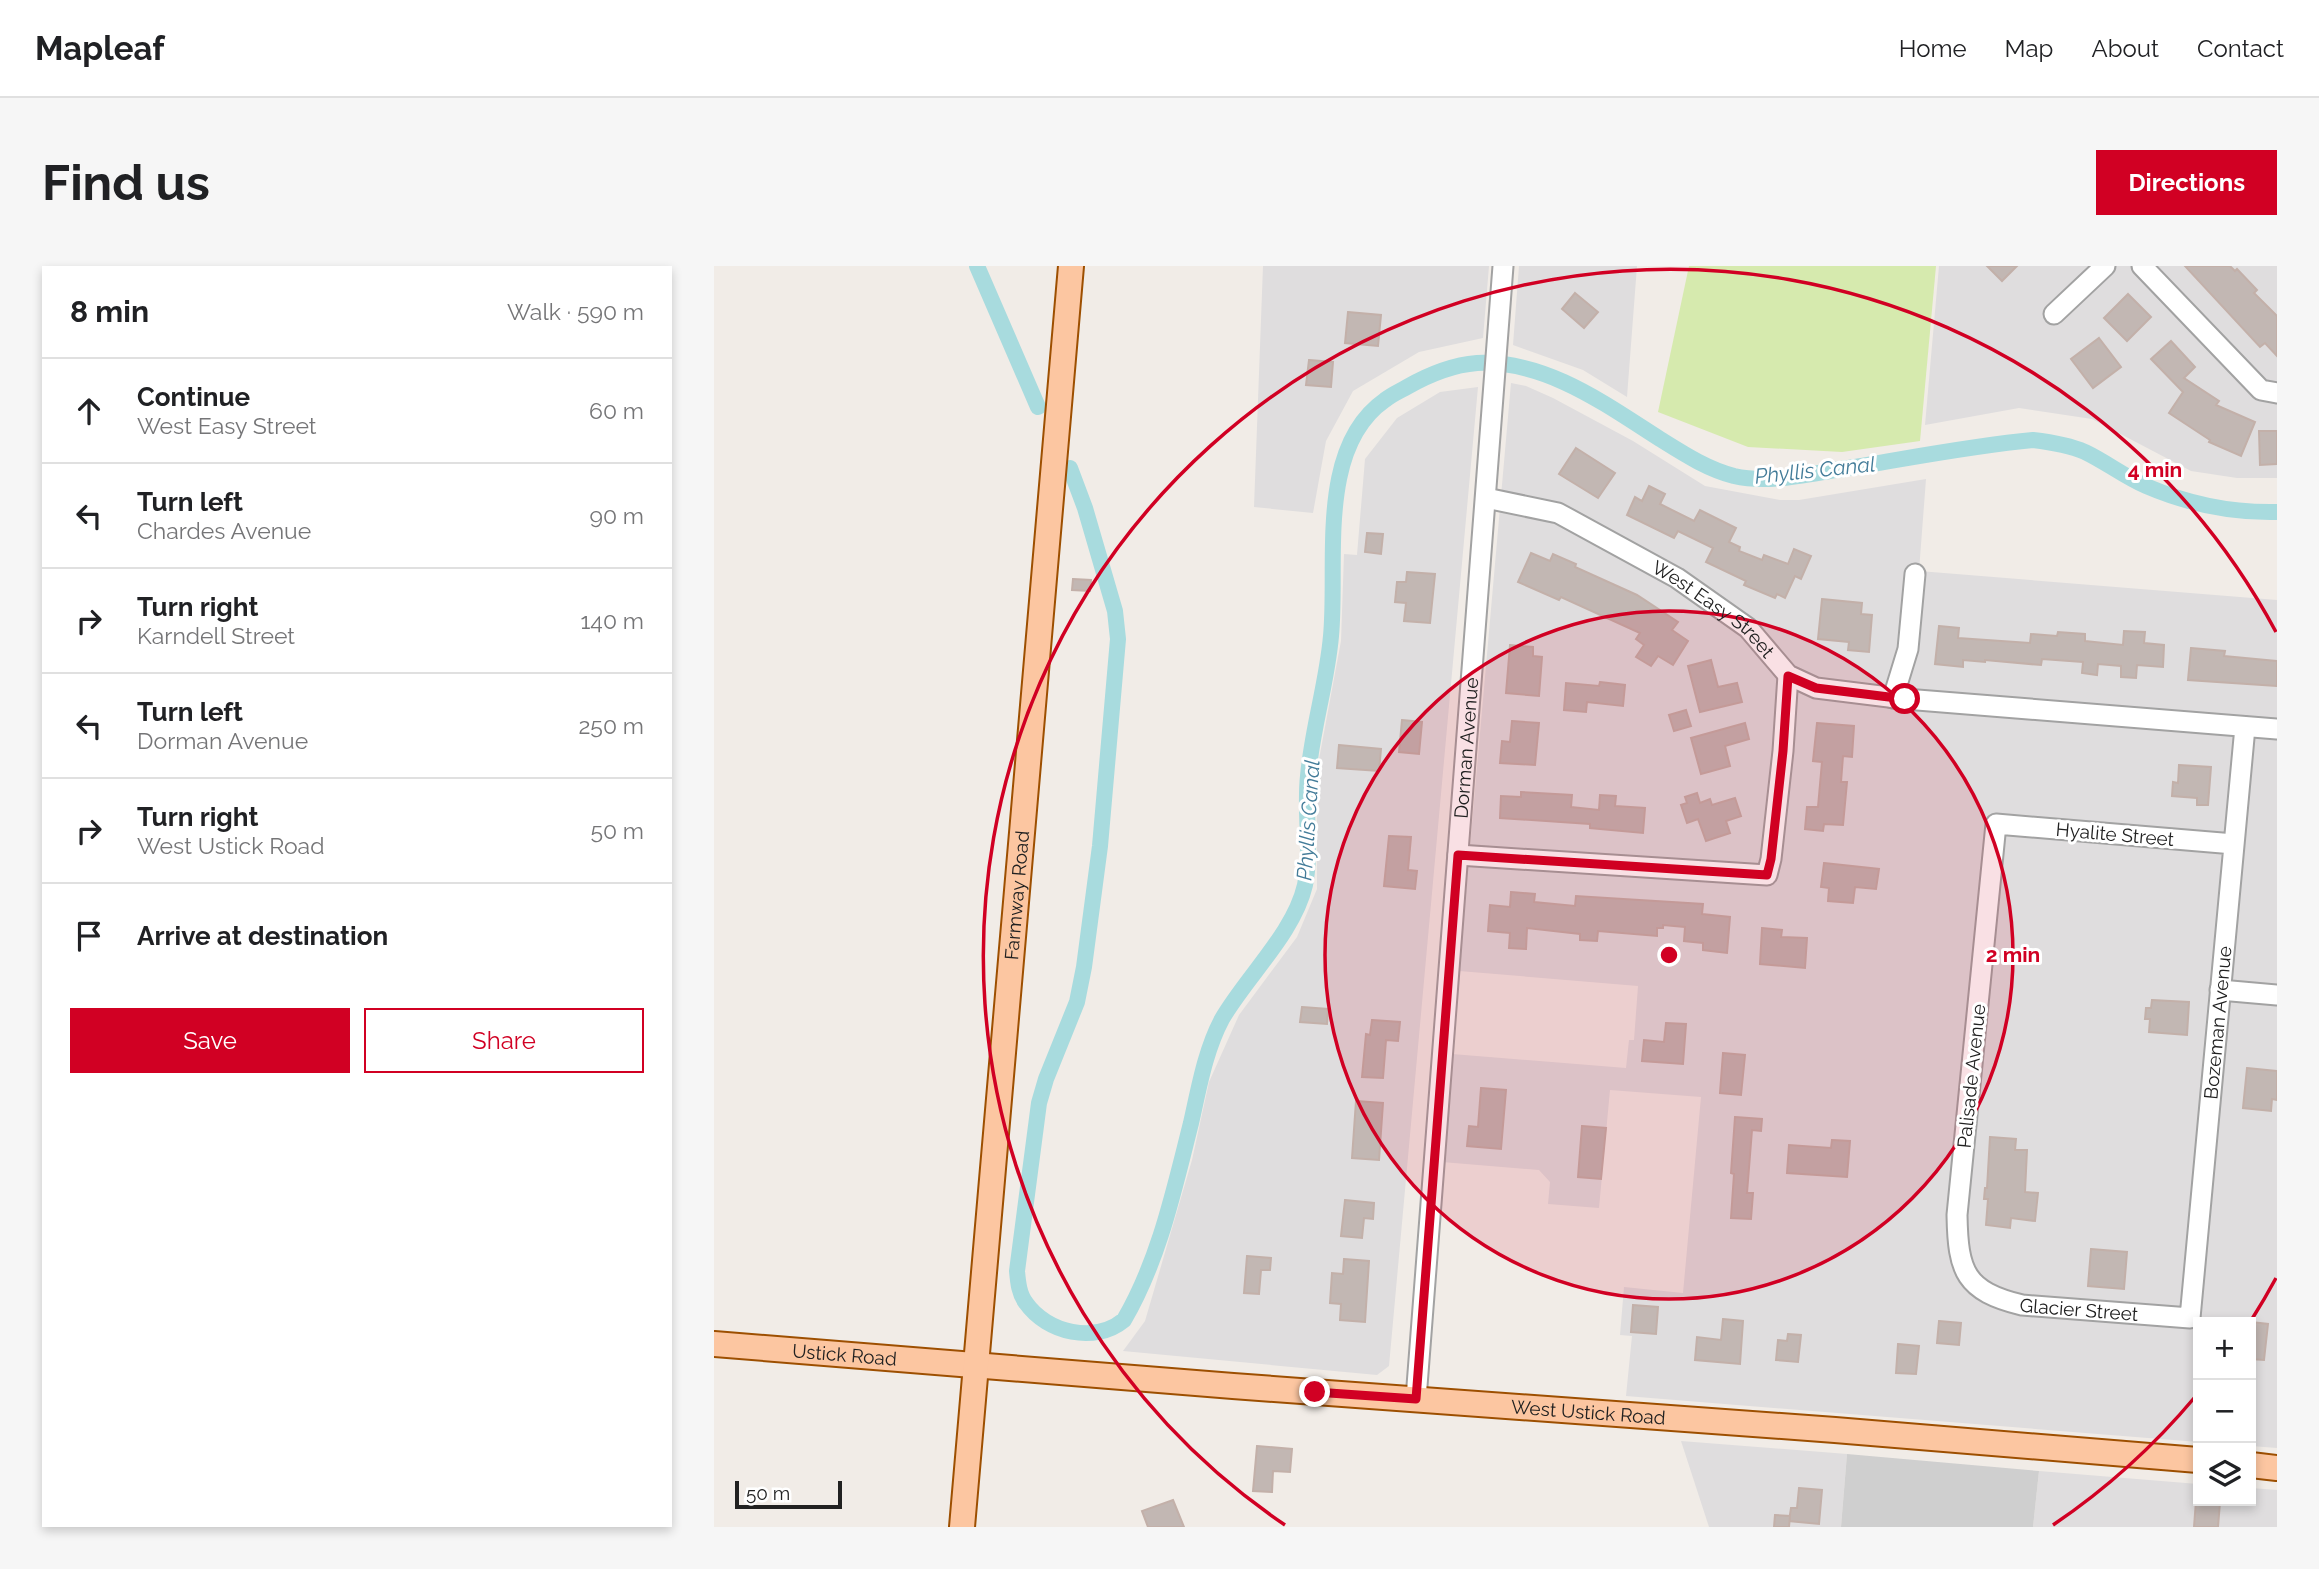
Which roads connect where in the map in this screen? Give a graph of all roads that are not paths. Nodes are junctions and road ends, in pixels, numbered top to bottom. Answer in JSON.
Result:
{"nodes":[{"id":1,"x":1071,"y":266,"type":"edge"},
{"id":2,"x":1503,"y":266,"type":"edge"},
{"id":3,"x":2105,"y":266,"type":"edge"},
{"id":4,"x":2142,"y":266,"type":"edge"},
{"id":5,"x":2054,"y":314,"type":"dead end"},
{"id":6,"x":2277,"y":393,"type":"edge"},
{"id":7,"x":1486,"y":498,"type":"junction"},
{"id":8,"x":1915,"y":573,"type":"dead end"},
{"id":9,"x":1788,"y":676,"type":"junction"},
{"id":10,"x":1893,"y":698,"type":"junction"},
{"id":11,"x":2245,"y":727,"type":"junction"},
{"id":12,"x":2277,"y":729,"type":"edge"},
{"id":13,"x":1996,"y":824,"type":"joint"},
{"id":14,"x":2234,"y":844,"type":"junction"},
{"id":15,"x":1458,"y":855,"type":"junction"},
{"id":16,"x":2220,"y":990,"type":"junction"},
{"id":17,"x":2277,"y":995,"type":"edge"},
{"id":18,"x":1972,"y":1282,"type":"joint"},
{"id":19,"x":2190,"y":1318,"type":"joint"},
{"id":20,"x":714,"y":1344,"type":"edge"},
{"id":21,"x":976,"y":1364,"type":"junction"},
{"id":22,"x":1416,"y":1399,"type":"junction"},
{"id":23,"x":2193,"y":1460,"type":"edge"},
{"id":24,"x":2256,"y":1466,"type":"edge"},
{"id":25,"x":2277,"y":1468,"type":"edge"},
{"id":26,"x":962,"y":1527,"type":"edge"}],
"edges":[{"from":1,"to":21,"type":"main road","name":"Farmway Road"},
{"from":2,"to":7,"type":"street","name":"Dorman Avenue"},
{"from":3,"to":5,"type":"street"},
{"from":4,"to":6,"type":"street"},
{"from":7,"to":9,"type":"street","name":"West Easy Street"},
{"from":7,"to":15,"type":"street","name":"Dorman Avenue"},
{"from":8,"to":10,"type":"street"},
{"from":9,"to":10,"type":"street","name":"West Easy Street"},
{"from":9,"to":15,"type":"street"},
{"from":10,"to":11,"type":"street","name":"West Easy Street"},
{"from":11,"to":12,"type":"street","name":"West Easy Street"},
{"from":11,"to":14,"type":"street","name":"Bozeman Avenue"},
{"from":13,"to":14,"type":"street","name":"Hyalite Street"},
{"from":13,"to":18,"type":"street","name":"Palisade Avenue"},
{"from":14,"to":16,"type":"street","name":"Bozeman Avenue"},
{"from":15,"to":22,"type":"street","name":"Dorman Avenue"},
{"from":16,"to":17,"type":"street"},
{"from":16,"to":19,"type":"street","name":"Bozeman Avenue"},
{"from":18,"to":19,"type":"street","name":"Glacier Street"},
{"from":20,"to":21,"type":"main road","name":"Ustick Road"},
{"from":21,"to":22,"type":"main road","name":"West Ustick Road"},
{"from":21,"to":26,"type":"main road","name":"Farmway Road"},
{"from":22,"to":23,"type":"main road","name":"West Ustick Road"},
{"from":24,"to":25,"type":"main road"}]}
